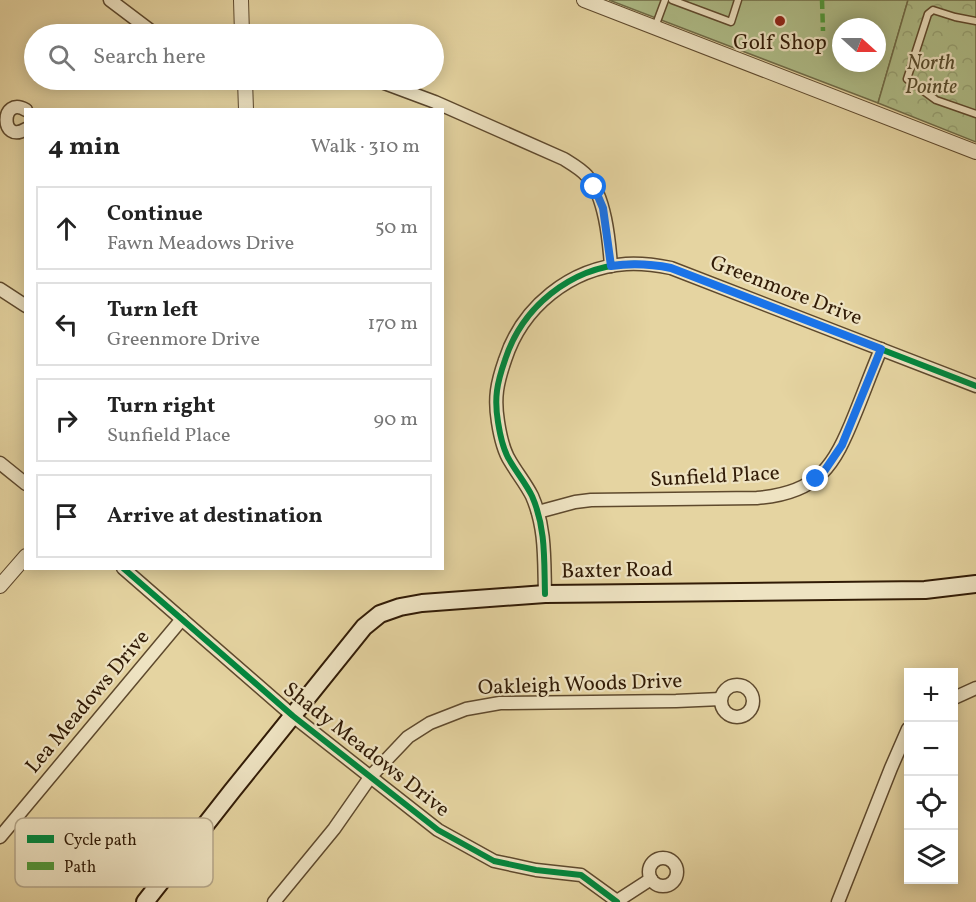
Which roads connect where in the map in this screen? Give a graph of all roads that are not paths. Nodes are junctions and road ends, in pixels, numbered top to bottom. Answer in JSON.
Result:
{"nodes":[{"id":1,"x":110,"y":0,"type":"edge"},
{"id":2,"x":240,"y":0,"type":"edge"},
{"id":3,"x":585,"y":0,"type":"edge"},
{"id":4,"x":665,"y":0,"type":"edge"},
{"id":5,"x":672,"y":0,"type":"edge"},
{"id":6,"x":738,"y":0,"type":"edge"},
{"id":7,"x":599,"y":3,"type":"edge"},
{"id":8,"x":976,"y":21,"type":"edge"},
{"id":9,"x":142,"y":24,"type":"edge"},
{"id":10,"x":241,"y":24,"type":"edge"},
{"id":11,"x":655,"y":27,"type":"junction"},
{"id":12,"x":246,"y":90,"type":"edge"},
{"id":13,"x":398,"y":90,"type":"edge"},
{"id":14,"x":434,"y":106,"type":"edge"},
{"id":15,"x":246,"y":108,"type":"edge"},
{"id":16,"x":24,"y":109,"type":"edge"},
{"id":17,"x":444,"y":110,"type":"edge"},
{"id":18,"x":976,"y":114,"type":"edge"},
{"id":19,"x":24,"y":130,"type":"edge"},
{"id":20,"x":976,"y":152,"type":"edge"},
{"id":21,"x":611,"y":266,"type":"junction"},
{"id":22,"x":0,"y":289,"type":"edge"},
{"id":23,"x":24,"y":305,"type":"edge"},
{"id":24,"x":881,"y":349,"type":"junction"},
{"id":25,"x":976,"y":386,"type":"edge"},
{"id":26,"x":0,"y":463,"type":"edge"},
{"id":27,"x":24,"y":482,"type":"edge"},
{"id":28,"x":538,"y":512,"type":"junction"},
{"id":29,"x":24,"y":558,"type":"edge"},
{"id":30,"x":125,"y":570,"type":"edge"},
{"id":31,"x":0,"y":586,"type":"edge"},
{"id":32,"x":976,"y":586,"type":"edge"},
{"id":33,"x":545,"y":594,"type":"junction"},
{"id":34,"x":182,"y":619,"type":"junction"},
{"id":35,"x":976,"y":688,"type":"edge"},
{"id":36,"x":958,"y":696,"type":"edge"},
{"id":37,"x":721,"y":699,"type":"dead end"},
{"id":38,"x":293,"y":716,"type":"junction"},
{"id":39,"x":904,"y":740,"type":"edge"},
{"id":40,"x":371,"y":776,"type":"junction"},
{"id":41,"x":16,"y":818,"type":"edge"},
{"id":42,"x":212,"y":818,"type":"edge"},
{"id":43,"x":15,"y":819,"type":"edge"},
{"id":44,"x":0,"y":837,"type":"edge"},
{"id":45,"x":651,"y":879,"type":"dead end"},
{"id":46,"x":157,"y":887,"type":"edge"},
{"id":47,"x":145,"y":902,"type":"edge"},
{"id":48,"x":274,"y":902,"type":"edge"},
{"id":49,"x":617,"y":902,"type":"edge"},
{"id":50,"x":838,"y":902,"type":"edge"}],
"edges":[{"from":1,"to":9,"type":"street"},
{"from":2,"to":10,"type":"street"},
{"from":3,"to":7,"type":"street"},
{"from":4,"to":11,"type":"lane"},
{"from":5,"to":6,"type":"lane"},
{"from":7,"to":11,"type":"street"},
{"from":8,"to":18,"type":"lane"},
{"from":11,"to":20,"type":"street"},
{"from":12,"to":15,"type":"street"},
{"from":13,"to":14,"type":"street"},
{"from":16,"to":19,"type":"street"},
{"from":17,"to":21,"type":"street"},
{"from":21,"to":24,"type":"street","name":"Greenmore Drive"},
{"from":21,"to":28,"type":"street","name":"Greenmore Drive"},
{"from":22,"to":23,"type":"street"},
{"from":24,"to":25,"type":"street","name":"Greenmore Drive"},
{"from":24,"to":28,"type":"street","name":"Sunfield Place"},
{"from":26,"to":27,"type":"street"},
{"from":28,"to":33,"type":"street","name":"Greenmore Drive"},
{"from":29,"to":31,"type":"street"},
{"from":30,"to":34,"type":"street","name":"Shady Meadows Drive"},
{"from":32,"to":33,"type":"main road","name":"Baxter Road"},
{"from":33,"to":38,"type":"main road","name":"Baxter Road"},
{"from":34,"to":38,"type":"street","name":"Shady Meadows Drive"},
{"from":34,"to":41,"type":"street","name":"Lea Meadows Drive"},
{"from":35,"to":36,"type":"street"},
{"from":37,"to":40,"type":"street","name":"Oakleigh Woods Drive"},
{"from":38,"to":40,"type":"street","name":"Shady Meadows Drive"},
{"from":38,"to":42,"type":"main road","name":"Baxter Road"},
{"from":39,"to":50,"type":"street"},
{"from":40,"to":48,"type":"street","name":"Oakleigh Woods Drive"},
{"from":40,"to":49,"type":"street","name":"Shady Meadows Drive"},
{"from":43,"to":44,"type":"street","name":"Lea Meadows Drive"},
{"from":45,"to":49,"type":"street"},
{"from":46,"to":47,"type":"main road","name":"Baxter Road"}]}
